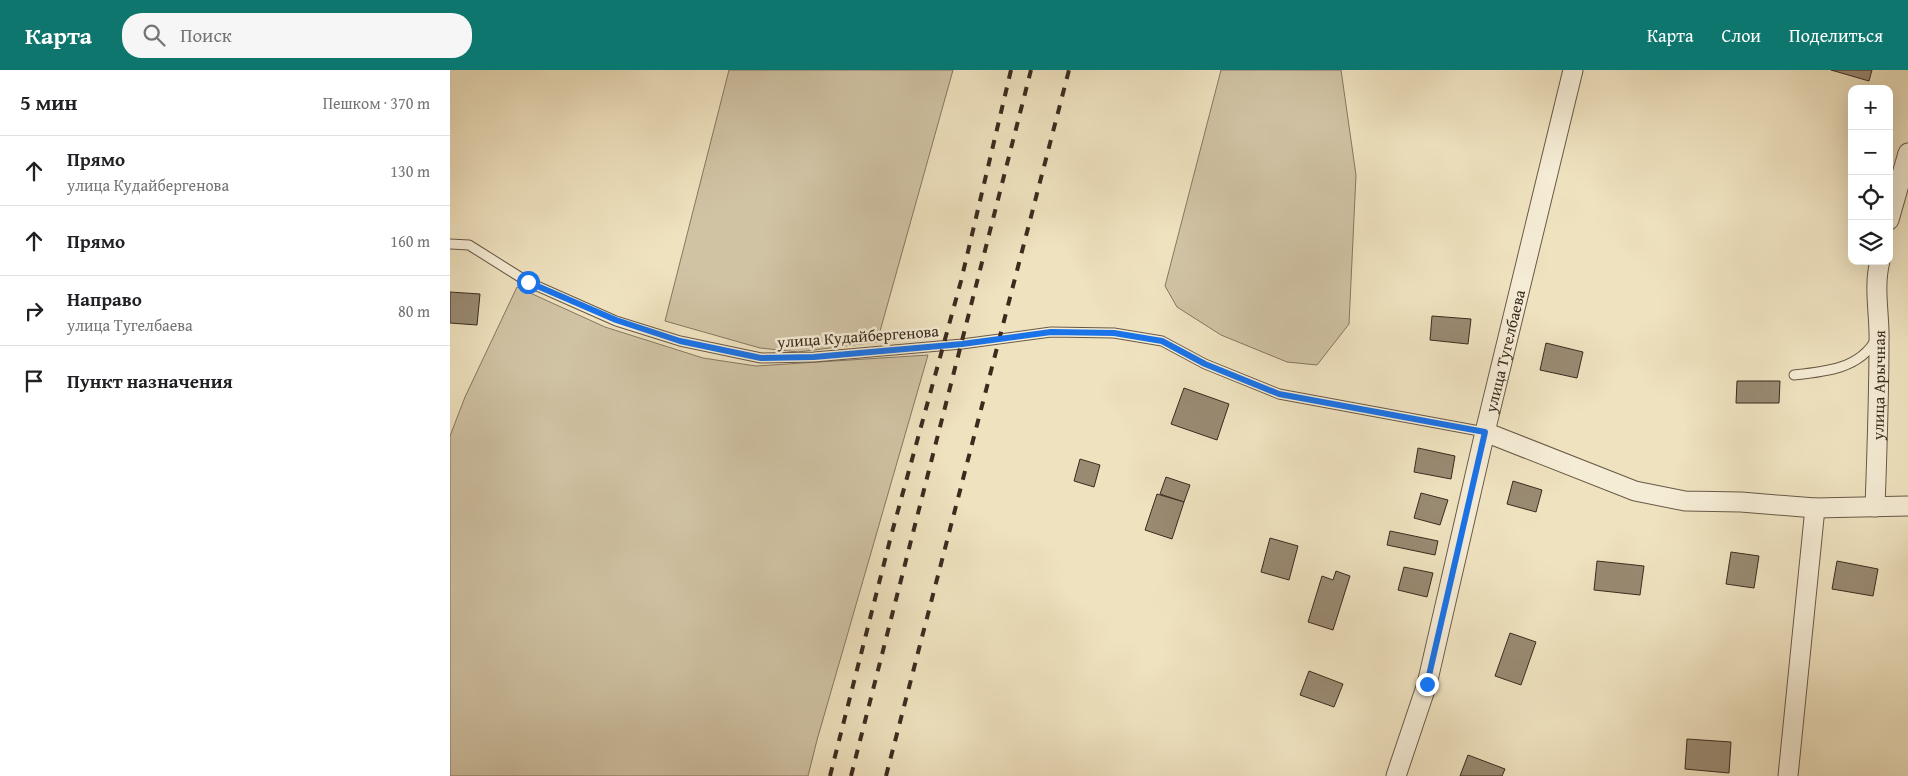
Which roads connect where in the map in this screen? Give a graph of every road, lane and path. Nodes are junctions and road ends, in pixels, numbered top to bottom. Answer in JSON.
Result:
{"nodes":[{"id":1,"x":1573,"y":70,"type":"edge"},
{"id":2,"x":1908,"y":152,"type":"edge"},
{"id":3,"x":1893,"y":206,"type":"edge"},
{"id":4,"x":450,"y":244,"type":"edge"},
{"id":5,"x":1880,"y":265,"type":"edge"},
{"id":6,"x":1880,"y":333,"type":"junction"},
{"id":7,"x":1794,"y":375,"type":"dead end"},
{"id":8,"x":1485,"y":432,"type":"junction"},
{"id":9,"x":1908,"y":506,"type":"edge"},
{"id":10,"x":1875,"y":507,"type":"junction"},
{"id":11,"x":1815,"y":508,"type":"junction"},
{"id":12,"x":1396,"y":776,"type":"edge"},
{"id":13,"x":1788,"y":776,"type":"edge"}],
"edges":[{"from":1,"to":8,"type":"street","name":"улица Тугелбаева"},
{"from":2,"to":3,"type":"street"},
{"from":4,"to":8,"type":"lane","name":"улица Кудайбергенова"},
{"from":5,"to":6,"type":"street","name":"улица Арычная"},
{"from":6,"to":7,"type":"lane"},
{"from":6,"to":10,"type":"street","name":"улица Арычная"},
{"from":8,"to":11,"type":"street"},
{"from":8,"to":12,"type":"street","name":"улица Тугелбаева"},
{"from":9,"to":10,"type":"street"},
{"from":10,"to":11,"type":"street"},
{"from":11,"to":13,"type":"street"}]}
